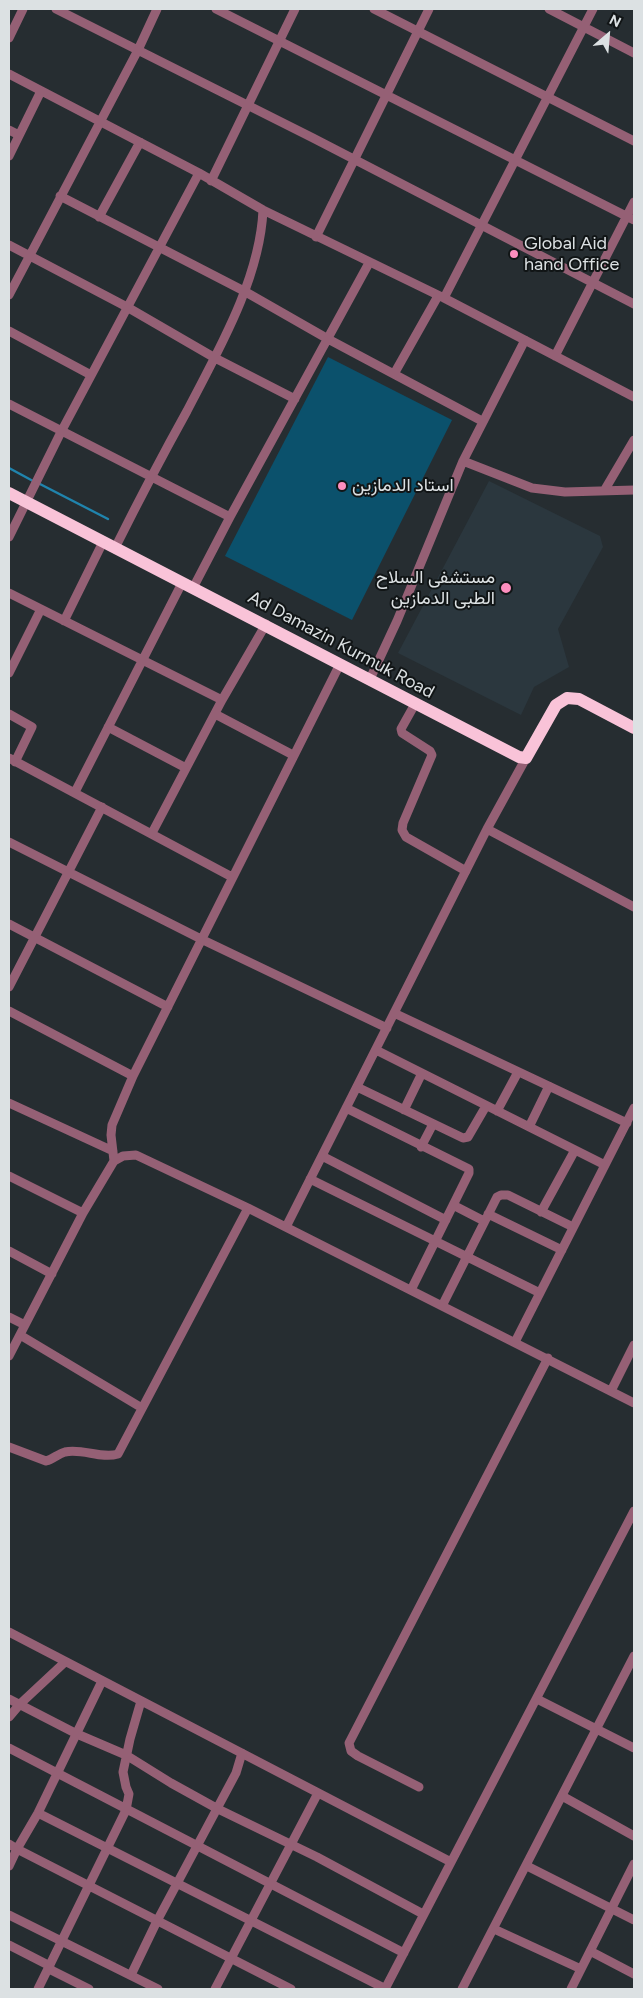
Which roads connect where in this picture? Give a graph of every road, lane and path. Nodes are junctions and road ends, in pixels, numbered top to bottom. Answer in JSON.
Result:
{"nodes":[{"id":1,"x":23,"y":9,"type":"edge"},
{"id":2,"x":56,"y":9,"type":"edge"},
{"id":3,"x":157,"y":9,"type":"edge"},
{"id":4,"x":216,"y":9,"type":"edge"},
{"id":5,"x":295,"y":9,"type":"edge"},
{"id":6,"x":374,"y":9,"type":"edge"},
{"id":7,"x":430,"y":9,"type":"edge"},
{"id":8,"x":549,"y":9,"type":"edge"},
{"id":9,"x":593,"y":9,"type":"edge"},
{"id":10,"x":584,"y":25,"type":"junction"},
{"id":11,"x":418,"y":32,"type":"junction"},
{"id":12,"x":9,"y":38,"type":"edge"},
{"id":13,"x":280,"y":40,"type":"junction"},
{"id":14,"x":138,"y":50,"type":"junction"},
{"id":15,"x":634,"y":53,"type":"edge"},
{"id":16,"x":9,"y":74,"type":"edge"},
{"id":17,"x":41,"y":91,"type":"junction"},
{"id":18,"x":386,"y":93,"type":"junction"},
{"id":19,"x":548,"y":97,"type":"junction"},
{"id":20,"x":247,"y":105,"type":"junction"},
{"id":21,"x":100,"y":121,"type":"junction"},
{"id":22,"x":9,"y":130,"type":"edge"},
{"id":23,"x":19,"y":135,"type":"junction"},
{"id":24,"x":634,"y":141,"type":"edge"},
{"id":25,"x":140,"y":142,"type":"junction"},
{"id":26,"x":9,"y":156,"type":"edge"},
{"id":27,"x":355,"y":159,"type":"junction"},
{"id":28,"x":516,"y":159,"type":"junction"},
{"id":29,"x":199,"y":173,"type":"junction"},
{"id":30,"x":211,"y":181,"type":"junction"},
{"id":31,"x":60,"y":196,"type":"junction"},
{"id":32,"x":634,"y":202,"type":"edge"},
{"id":33,"x":263,"y":210,"type":"junction"},
{"id":34,"x":99,"y":217,"type":"junction"},
{"id":35,"x":631,"y":218,"type":"edge"},
{"id":36,"x":482,"y":224,"type":"junction"},
{"id":37,"x":316,"y":237,"type":"junction"},
{"id":38,"x":9,"y":245,"type":"edge"},
{"id":39,"x":157,"y":248,"type":"junction"},
{"id":40,"x":28,"y":256,"type":"junction"},
{"id":41,"x":369,"y":263,"type":"junction"},
{"id":42,"x":594,"y":283,"type":"junction"},
{"id":43,"x":244,"y":291,"type":"junction"},
{"id":44,"x":9,"y":295,"type":"edge"},
{"id":45,"x":441,"y":297,"type":"junction"},
{"id":46,"x":634,"y":304,"type":"edge"},
{"id":47,"x":127,"y":308,"type":"junction"},
{"id":48,"x":9,"y":331,"type":"edge"},
{"id":49,"x":328,"y":339,"type":"junction"},
{"id":50,"x":525,"y":340,"type":"junction"},
{"id":51,"x":555,"y":356,"type":"junction"},
{"id":52,"x":214,"y":358,"type":"junction"},
{"id":53,"x":394,"y":374,"type":"junction"},
{"id":54,"x":91,"y":375,"type":"junction"},
{"id":55,"x":634,"y":397,"type":"edge"},
{"id":56,"x":295,"y":399,"type":"junction"},
{"id":57,"x":9,"y":404,"type":"edge"},
{"id":58,"x":482,"y":421,"type":"junction"},
{"id":59,"x":61,"y":432,"type":"junction"},
{"id":60,"x":634,"y":440,"type":"edge"},
{"id":61,"x":463,"y":461,"type":"junction"},
{"id":62,"x":151,"y":477,"type":"junction"},
{"id":63,"x":634,"y":490,"type":"edge"},
{"id":64,"x":604,"y":491,"type":"junction"},
{"id":65,"x":9,"y":493,"type":"edge"},
{"id":66,"x":27,"y":502,"type":"junction"},
{"id":67,"x":230,"y":517,"type":"junction"},
{"id":68,"x":9,"y":538,"type":"edge"},
{"id":69,"x":103,"y":542,"type":"junction"},
{"id":70,"x":115,"y":548,"type":"junction"},
{"id":71,"x":188,"y":586,"type":"junction"},
{"id":72,"x":9,"y":592,"type":"edge"},
{"id":73,"x":41,"y":610,"type":"junction"},
{"id":74,"x":64,"y":621,"type":"junction"},
{"id":75,"x":266,"y":624,"type":"junction"},
{"id":76,"x":143,"y":660,"type":"junction"},
{"id":77,"x":340,"y":664,"type":"junction"},
{"id":78,"x":9,"y":673,"type":"edge"},
{"id":79,"x":370,"y":679,"type":"junction"},
{"id":80,"x":222,"y":700,"type":"junction"},
{"id":81,"x":415,"y":704,"type":"junction"},
{"id":82,"x":9,"y":714,"type":"edge"},
{"id":83,"x":214,"y":714,"type":"junction"},
{"id":84,"x":108,"y":727,"type":"junction"},
{"id":85,"x":634,"y":728,"type":"edge"},
{"id":86,"x":293,"y":755,"type":"junction"},
{"id":87,"x":526,"y":758,"type":"junction"},
{"id":88,"x":12,"y":760,"type":"edge"},
{"id":89,"x":186,"y":768,"type":"junction"},
{"id":90,"x":75,"y":792,"type":"junction"},
{"id":91,"x":102,"y":807,"type":"junction"},
{"id":92,"x":487,"y":829,"type":"junction"},
{"id":93,"x":152,"y":833,"type":"junction"},
{"id":94,"x":9,"y":842,"type":"edge"},
{"id":95,"x":466,"y":871,"type":"junction"},
{"id":96,"x":70,"y":872,"type":"junction"},
{"id":97,"x":232,"y":877,"type":"junction"},
{"id":98,"x":634,"y":907,"type":"edge"},
{"id":99,"x":9,"y":924,"type":"edge"},
{"id":100,"x":35,"y":938,"type":"junction"},
{"id":101,"x":201,"y":939,"type":"junction"},
{"id":102,"x":9,"y":987,"type":"edge"},
{"id":103,"x":168,"y":1007,"type":"junction"},
{"id":104,"x":9,"y":1011,"type":"edge"},
{"id":105,"x":394,"y":1013,"type":"junction"},
{"id":106,"x":387,"y":1028,"type":"junction"},
{"id":107,"x":376,"y":1050,"type":"junction"},
{"id":108,"x":518,"y":1072,"type":"junction"},
{"id":109,"x":422,"y":1073,"type":"junction"},
{"id":110,"x":133,"y":1076,"type":"junction"},
{"id":111,"x":549,"y":1086,"type":"junction"},
{"id":112,"x":357,"y":1087,"type":"junction"},
{"id":113,"x":9,"y":1102,"type":"edge"},
{"id":114,"x":486,"y":1106,"type":"junction"},
{"id":115,"x":346,"y":1108,"type":"junction"},
{"id":116,"x":634,"y":1108,"type":"edge"},
{"id":117,"x":404,"y":1110,"type":"junction"},
{"id":118,"x":497,"y":1111,"type":"junction"},
{"id":119,"x":627,"y":1123,"type":"junction"},
{"id":120,"x":433,"y":1124,"type":"junction"},
{"id":121,"x":529,"y":1127,"type":"junction"},
{"id":122,"x":421,"y":1146,"type":"junction"},
{"id":123,"x":575,"y":1150,"type":"junction"},
{"id":124,"x":114,"y":1156,"type":"junction"},
{"id":125,"x":322,"y":1156,"type":"junction"},
{"id":126,"x":605,"y":1166,"type":"junction"},
{"id":127,"x":9,"y":1176,"type":"edge"},
{"id":128,"x":310,"y":1179,"type":"junction"},
{"id":129,"x":453,"y":1205,"type":"junction"},
{"id":130,"x":248,"y":1208,"type":"junction"},
{"id":131,"x":541,"y":1212,"type":"junction"},
{"id":132,"x":83,"y":1213,"type":"junction"},
{"id":133,"x":486,"y":1218,"type":"junction"},
{"id":134,"x":446,"y":1220,"type":"junction"},
{"id":135,"x":286,"y":1227,"type":"junction"},
{"id":136,"x":573,"y":1227,"type":"junction"},
{"id":137,"x":436,"y":1241,"type":"junction"},
{"id":138,"x":562,"y":1250,"type":"junction"},
{"id":139,"x":9,"y":1251,"type":"edge"},
{"id":140,"x":466,"y":1257,"type":"junction"},
{"id":141,"x":52,"y":1274,"type":"junction"},
{"id":142,"x":411,"y":1290,"type":"junction"},
{"id":143,"x":540,"y":1293,"type":"junction"},
{"id":144,"x":442,"y":1306,"type":"junction"},
{"id":145,"x":9,"y":1317,"type":"edge"},
{"id":146,"x":25,"y":1325,"type":"junction"},
{"id":147,"x":20,"y":1334,"type":"junction"},
{"id":148,"x":515,"y":1342,"type":"junction"},
{"id":149,"x":634,"y":1345,"type":"edge"},
{"id":150,"x":9,"y":1356,"type":"edge"},
{"id":151,"x":548,"y":1358,"type":"junction"},
{"id":152,"x":610,"y":1391,"type":"junction"},
{"id":153,"x":634,"y":1403,"type":"edge"},
{"id":154,"x":142,"y":1408,"type":"junction"},
{"id":155,"x":9,"y":1448,"type":"edge"},
{"id":156,"x":634,"y":1511,"type":"edge"},
{"id":157,"x":9,"y":1632,"type":"edge"},
{"id":158,"x":634,"y":1658,"type":"edge"},
{"id":159,"x":65,"y":1662,"type":"junction"},
{"id":160,"x":102,"y":1681,"type":"junction"},
{"id":161,"x":9,"y":1698,"type":"edge"},
{"id":162,"x":537,"y":1699,"type":"junction"},
{"id":163,"x":141,"y":1701,"type":"junction"},
{"id":164,"x":20,"y":1704,"type":"junction"},
{"id":165,"x":9,"y":1718,"type":"edge"},
{"id":166,"x":596,"y":1728,"type":"junction"},
{"id":167,"x":76,"y":1734,"type":"junction"},
{"id":168,"x":9,"y":1748,"type":"edge"},
{"id":169,"x":634,"y":1748,"type":"edge"},
{"id":170,"x":242,"y":1753,"type":"junction"},
{"id":171,"x":126,"y":1755,"type":"junction"},
{"id":172,"x":58,"y":1773,"type":"junction"},
{"id":173,"x":419,"y":1787,"type":"dead end"},
{"id":174,"x":318,"y":1793,"type":"junction"},
{"id":175,"x":562,"y":1796,"type":"junction"},
{"id":176,"x":218,"y":1809,"type":"junction"},
{"id":177,"x":126,"y":1810,"type":"junction"},
{"id":178,"x":38,"y":1813,"type":"junction"},
{"id":179,"x":634,"y":1836,"type":"edge"},
{"id":180,"x":9,"y":1844,"type":"edge"},
{"id":181,"x":290,"y":1845,"type":"junction"},
{"id":182,"x":197,"y":1846,"type":"junction"},
{"id":183,"x":106,"y":1848,"type":"junction"},
{"id":184,"x":17,"y":1849,"type":"junction"},
{"id":185,"x":451,"y":1862,"type":"junction"},
{"id":186,"x":634,"y":1864,"type":"edge"},
{"id":187,"x":9,"y":1866,"type":"edge"},
{"id":188,"x":527,"y":1866,"type":"junction"},
{"id":189,"x":270,"y":1883,"type":"junction"},
{"id":190,"x":177,"y":1884,"type":"junction"},
{"id":191,"x":89,"y":1886,"type":"junction"},
{"id":192,"x":611,"y":1909,"type":"junction"},
{"id":193,"x":424,"y":1914,"type":"junction"},
{"id":194,"x":9,"y":1915,"type":"edge"},
{"id":195,"x":250,"y":1920,"type":"junction"},
{"id":196,"x":634,"y":1920,"type":"edge"},
{"id":197,"x":157,"y":1921,"type":"junction"},
{"id":198,"x":494,"y":1929,"type":"junction"},
{"id":199,"x":62,"y":1941,"type":"junction"},
{"id":200,"x":9,"y":1945,"type":"edge"},
{"id":201,"x":590,"y":1950,"type":"junction"},
{"id":202,"x":404,"y":1953,"type":"junction"},
{"id":203,"x":230,"y":1959,"type":"junction"},
{"id":204,"x":49,"y":1967,"type":"junction"},
{"id":205,"x":581,"y":1969,"type":"junction"},
{"id":206,"x":634,"y":1974,"type":"edge"},
{"id":207,"x":131,"y":1975,"type":"junction"},
{"id":208,"x":38,"y":1989,"type":"edge"},
{"id":209,"x":89,"y":1989,"type":"edge"},
{"id":210,"x":158,"y":1989,"type":"edge"},
{"id":211,"x":215,"y":1989,"type":"edge"},
{"id":212,"x":291,"y":1989,"type":"edge"},
{"id":213,"x":386,"y":1989,"type":"edge"},
{"id":214,"x":462,"y":1989,"type":"edge"},
{"id":215,"x":571,"y":1989,"type":"edge"}],
"edges":[{"from":1,"to":12,"type":"street"},
{"from":2,"to":14,"type":"street"},
{"from":3,"to":14,"type":"street"},
{"from":4,"to":13,"type":"street"},
{"from":5,"to":13,"type":"street"},
{"from":6,"to":11,"type":"street"},
{"from":7,"to":11,"type":"street"},
{"from":8,"to":10,"type":"street"},
{"from":9,"to":10,"type":"street"},
{"from":10,"to":15,"type":"street"},
{"from":10,"to":19,"type":"street"},
{"from":11,"to":18,"type":"street"},
{"from":11,"to":19,"type":"street"},
{"from":13,"to":18,"type":"street"},
{"from":13,"to":20,"type":"street"},
{"from":14,"to":20,"type":"street"},
{"from":14,"to":21,"type":"street"},
{"from":16,"to":17,"type":"street"},
{"from":17,"to":21,"type":"street"},
{"from":17,"to":23,"type":"street"},
{"from":18,"to":27,"type":"street"},
{"from":18,"to":28,"type":"street"},
{"from":19,"to":24,"type":"street"},
{"from":19,"to":28,"type":"street"},
{"from":20,"to":27,"type":"street"},
{"from":20,"to":30,"type":"street"},
{"from":21,"to":25,"type":"street"},
{"from":21,"to":31,"type":"street"},
{"from":22,"to":23,"type":"street"},
{"from":23,"to":26,"type":"street"},
{"from":25,"to":29,"type":"street"},
{"from":25,"to":34,"type":"street"},
{"from":27,"to":36,"type":"street"},
{"from":27,"to":37,"type":"street"},
{"from":28,"to":35,"type":"street"},
{"from":28,"to":36,"type":"street"},
{"from":29,"to":30,"type":"street"},
{"from":29,"to":39,"type":"street"},
{"from":30,"to":33,"type":"street"},
{"from":31,"to":34,"type":"street"},
{"from":31,"to":40,"type":"street"},
{"from":32,"to":35,"type":"street"},
{"from":33,"to":37,"type":"street"},
{"from":33,"to":43,"type":"street"},
{"from":34,"to":39,"type":"street"},
{"from":35,"to":42,"type":"street"},
{"from":36,"to":42,"type":"street"},
{"from":36,"to":45,"type":"street"},
{"from":37,"to":41,"type":"street"},
{"from":38,"to":40,"type":"street"},
{"from":39,"to":43,"type":"street"},
{"from":39,"to":47,"type":"street"},
{"from":40,"to":44,"type":"street"},
{"from":40,"to":47,"type":"street"},
{"from":41,"to":45,"type":"street"},
{"from":41,"to":49,"type":"street"},
{"from":42,"to":46,"type":"street"},
{"from":42,"to":51,"type":"street"},
{"from":43,"to":49,"type":"street"},
{"from":43,"to":52,"type":"street"},
{"from":45,"to":50,"type":"street"},
{"from":45,"to":53,"type":"street"},
{"from":47,"to":52,"type":"street"},
{"from":47,"to":54,"type":"street"},
{"from":48,"to":54,"type":"street"},
{"from":49,"to":53,"type":"street"},
{"from":49,"to":56,"type":"street"},
{"from":50,"to":51,"type":"street"},
{"from":50,"to":58,"type":"street"},
{"from":51,"to":55,"type":"street"},
{"from":52,"to":56,"type":"street"},
{"from":52,"to":62,"type":"street"},
{"from":53,"to":58,"type":"street"},
{"from":54,"to":59,"type":"street"},
{"from":56,"to":67,"type":"street"},
{"from":57,"to":59,"type":"street"},
{"from":58,"to":61,"type":"street"},
{"from":59,"to":62,"type":"street"},
{"from":59,"to":66,"type":"street"},
{"from":60,"to":64,"type":"street"},
{"from":61,"to":64,"type":"street"},
{"from":61,"to":79,"type":"street"},
{"from":62,"to":67,"type":"street"},
{"from":62,"to":70,"type":"street"},
{"from":63,"to":64,"type":"street"},
{"from":65,"to":66,"type":"highway","name":"Ad Damazin Kurmuk Road"},
{"from":66,"to":68,"type":"street"},
{"from":66,"to":69,"type":"highway","name":"Ad Damazin Kurmuk Road"},
{"from":67,"to":71,"type":"street"},
{"from":69,"to":70,"type":"highway","name":"Ad Damazin Kurmuk Road"},
{"from":69,"to":74,"type":"street"},
{"from":70,"to":71,"type":"highway","name":"Ad Damazin Kurmuk Road"},
{"from":71,"to":75,"type":"highway","name":"Ad Damazin Kurmuk Road"},
{"from":71,"to":76,"type":"street"},
{"from":72,"to":73,"type":"street"},
{"from":73,"to":74,"type":"street"},
{"from":73,"to":78,"type":"street"},
{"from":74,"to":76,"type":"street"},
{"from":75,"to":77,"type":"highway","name":"Ad Damazin Kurmuk Road"},
{"from":75,"to":80,"type":"street"},
{"from":76,"to":80,"type":"street"},
{"from":76,"to":84,"type":"street"},
{"from":77,"to":79,"type":"highway","name":"Ad Damazin Kurmuk Road"},
{"from":77,"to":86,"type":"street"},
{"from":79,"to":81,"type":"highway","name":"Ad Damazin Kurmuk Road"},
{"from":80,"to":83,"type":"street"},
{"from":81,"to":87,"type":"highway","name":"Ad Damazin Kurmuk Road"},
{"from":81,"to":95,"type":"street"},
{"from":82,"to":88,"type":"street"},
{"from":83,"to":86,"type":"street"},
{"from":83,"to":89,"type":"street"},
{"from":84,"to":89,"type":"street"},
{"from":84,"to":90,"type":"street"},
{"from":85,"to":87,"type":"highway"},
{"from":86,"to":97,"type":"street"},
{"from":87,"to":92,"type":"street"},
{"from":88,"to":90,"type":"street"},
{"from":89,"to":93,"type":"street"},
{"from":90,"to":91,"type":"street"},
{"from":91,"to":93,"type":"street"},
{"from":91,"to":96,"type":"street"},
{"from":92,"to":95,"type":"street"},
{"from":92,"to":98,"type":"street"},
{"from":93,"to":97,"type":"street"},
{"from":94,"to":96,"type":"street"},
{"from":95,"to":105,"type":"street"},
{"from":96,"to":100,"type":"street"},
{"from":96,"to":101,"type":"street"},
{"from":97,"to":101,"type":"street"},
{"from":99,"to":100,"type":"street"},
{"from":100,"to":102,"type":"street"},
{"from":100,"to":103,"type":"street"},
{"from":101,"to":103,"type":"street"},
{"from":101,"to":106,"type":"street"},
{"from":103,"to":110,"type":"street"},
{"from":104,"to":110,"type":"street"},
{"from":105,"to":106,"type":"street"},
{"from":105,"to":108,"type":"street"},
{"from":106,"to":107,"type":"street"},
{"from":107,"to":109,"type":"street"},
{"from":107,"to":112,"type":"street"},
{"from":108,"to":111,"type":"street"},
{"from":108,"to":118,"type":"street"},
{"from":109,"to":114,"type":"street"},
{"from":109,"to":117,"type":"street"},
{"from":110,"to":124,"type":"street"},
{"from":111,"to":119,"type":"street"},
{"from":111,"to":121,"type":"street"},
{"from":112,"to":115,"type":"street"},
{"from":112,"to":117,"type":"street"},
{"from":113,"to":124,"type":"street"},
{"from":114,"to":118,"type":"street"},
{"from":114,"to":120,"type":"street"},
{"from":115,"to":122,"type":"street"},
{"from":115,"to":125,"type":"street"},
{"from":116,"to":119,"type":"street"},
{"from":117,"to":120,"type":"street"},
{"from":118,"to":121,"type":"street"},
{"from":119,"to":126,"type":"street"},
{"from":120,"to":122,"type":"street"},
{"from":121,"to":123,"type":"street"},
{"from":122,"to":129,"type":"street"},
{"from":123,"to":126,"type":"street"},
{"from":123,"to":131,"type":"street"},
{"from":124,"to":130,"type":"street"},
{"from":124,"to":132,"type":"street"},
{"from":125,"to":128,"type":"street"},
{"from":125,"to":134,"type":"street"},
{"from":126,"to":136,"type":"street"},
{"from":127,"to":132,"type":"street"},
{"from":128,"to":135,"type":"street"},
{"from":128,"to":137,"type":"street"},
{"from":129,"to":133,"type":"street"},
{"from":129,"to":134,"type":"street"},
{"from":130,"to":135,"type":"street"},
{"from":130,"to":154,"type":"street"},
{"from":131,"to":133,"type":"street"},
{"from":131,"to":136,"type":"street"},
{"from":132,"to":141,"type":"street"},
{"from":133,"to":138,"type":"street"},
{"from":133,"to":140,"type":"street"},
{"from":134,"to":137,"type":"street"},
{"from":135,"to":142,"type":"street"},
{"from":136,"to":138,"type":"street"},
{"from":137,"to":140,"type":"street"},
{"from":137,"to":142,"type":"street"},
{"from":138,"to":143,"type":"street"},
{"from":139,"to":141,"type":"street"},
{"from":140,"to":143,"type":"street"},
{"from":140,"to":144,"type":"street"},
{"from":141,"to":146,"type":"street"},
{"from":142,"to":144,"type":"street"},
{"from":143,"to":148,"type":"street"},
{"from":144,"to":148,"type":"street"},
{"from":145,"to":146,"type":"street"},
{"from":146,"to":147,"type":"street"},
{"from":147,"to":150,"type":"street"},
{"from":147,"to":154,"type":"street"},
{"from":148,"to":151,"type":"street"},
{"from":149,"to":152,"type":"street"},
{"from":151,"to":152,"type":"street"},
{"from":151,"to":173,"type":"street"},
{"from":152,"to":153,"type":"street"},
{"from":154,"to":155,"type":"street"},
{"from":156,"to":162,"type":"street"},
{"from":157,"to":159,"type":"street"},
{"from":158,"to":166,"type":"street"},
{"from":159,"to":160,"type":"street"},
{"from":159,"to":164,"type":"street"},
{"from":160,"to":163,"type":"street"},
{"from":160,"to":167,"type":"street"},
{"from":161,"to":164,"type":"street"},
{"from":162,"to":166,"type":"street"},
{"from":162,"to":185,"type":"street"},
{"from":163,"to":170,"type":"street"},
{"from":163,"to":171,"type":"street"},
{"from":164,"to":165,"type":"street"},
{"from":164,"to":167,"type":"street"},
{"from":166,"to":169,"type":"street"},
{"from":166,"to":175,"type":"street"},
{"from":167,"to":171,"type":"street"},
{"from":167,"to":172,"type":"street"},
{"from":168,"to":172,"type":"street"},
{"from":170,"to":174,"type":"street"},
{"from":170,"to":176,"type":"street"},
{"from":171,"to":176,"type":"street"},
{"from":171,"to":177,"type":"street"},
{"from":172,"to":177,"type":"street"},
{"from":172,"to":178,"type":"street"},
{"from":174,"to":181,"type":"street"},
{"from":174,"to":185,"type":"street"},
{"from":175,"to":179,"type":"street"},
{"from":175,"to":188,"type":"street"},
{"from":176,"to":181,"type":"street"},
{"from":176,"to":182,"type":"street"},
{"from":177,"to":182,"type":"street"},
{"from":177,"to":183,"type":"street"},
{"from":178,"to":183,"type":"street"},
{"from":178,"to":184,"type":"street"},
{"from":180,"to":184,"type":"street"},
{"from":181,"to":189,"type":"street"},
{"from":181,"to":193,"type":"street"},
{"from":182,"to":189,"type":"street"},
{"from":182,"to":190,"type":"street"},
{"from":183,"to":190,"type":"street"},
{"from":183,"to":191,"type":"street"},
{"from":184,"to":187,"type":"street"},
{"from":184,"to":191,"type":"street"},
{"from":185,"to":193,"type":"street"},
{"from":186,"to":192,"type":"street"},
{"from":188,"to":192,"type":"street"},
{"from":188,"to":198,"type":"street"},
{"from":189,"to":195,"type":"street"},
{"from":189,"to":202,"type":"street"},
{"from":190,"to":195,"type":"street"},
{"from":190,"to":197,"type":"street"},
{"from":191,"to":197,"type":"street"},
{"from":191,"to":199,"type":"street"},
{"from":192,"to":196,"type":"street"},
{"from":192,"to":201,"type":"street"},
{"from":193,"to":202,"type":"street"},
{"from":194,"to":199,"type":"street"},
{"from":195,"to":203,"type":"street"},
{"from":195,"to":213,"type":"street"},
{"from":197,"to":203,"type":"street"},
{"from":197,"to":207,"type":"street"},
{"from":198,"to":205,"type":"street"},
{"from":198,"to":214,"type":"street"},
{"from":199,"to":204,"type":"street"},
{"from":199,"to":207,"type":"street"},
{"from":200,"to":204,"type":"street"},
{"from":201,"to":205,"type":"street"},
{"from":201,"to":206,"type":"street"},
{"from":202,"to":213,"type":"street"},
{"from":203,"to":211,"type":"street"},
{"from":203,"to":212,"type":"street"},
{"from":204,"to":208,"type":"street"},
{"from":204,"to":209,"type":"street"},
{"from":205,"to":215,"type":"street"},
{"from":207,"to":210,"type":"street"}]}
